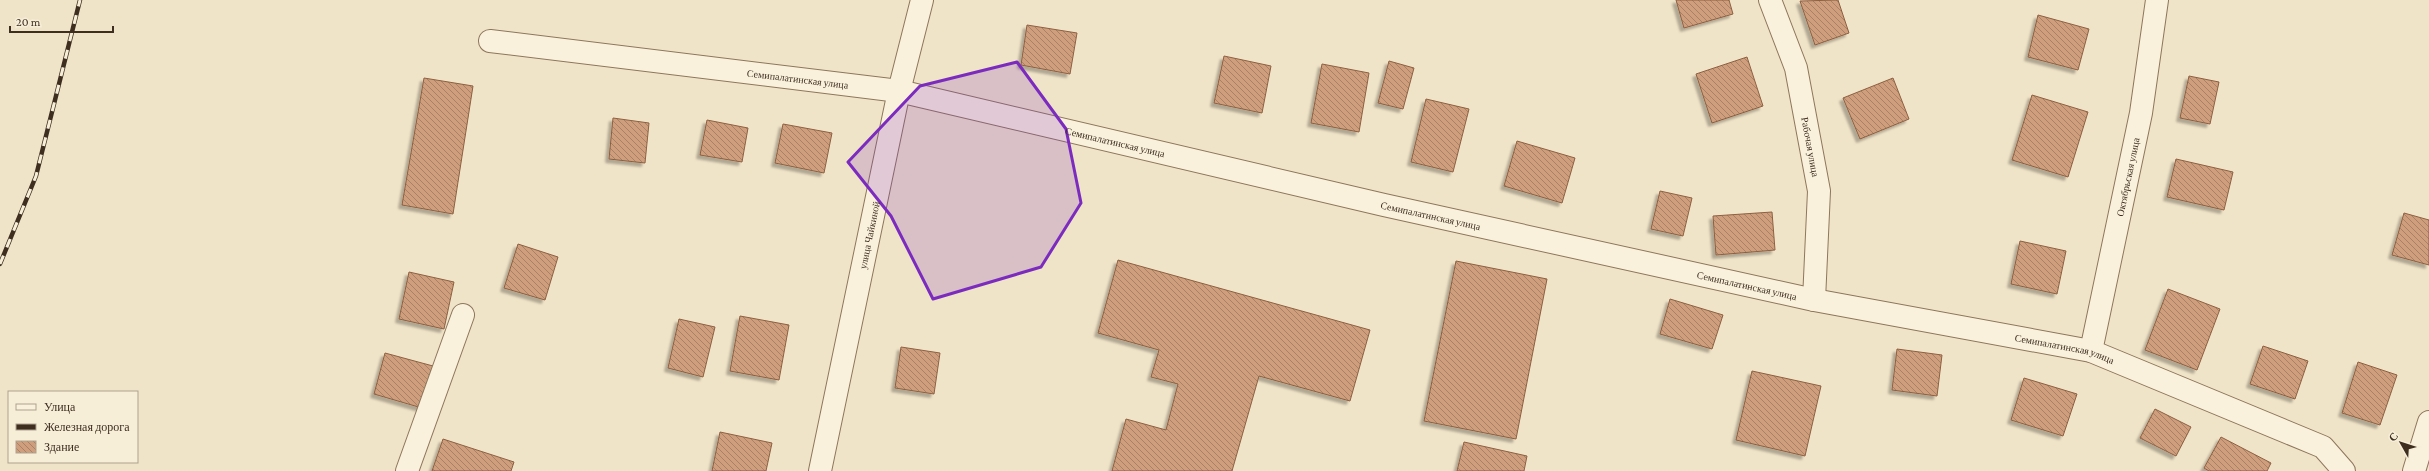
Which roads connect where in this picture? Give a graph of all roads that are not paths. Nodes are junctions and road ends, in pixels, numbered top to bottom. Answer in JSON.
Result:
{"nodes":[{"id":1,"x":922,"y":0,"type":"edge"},
{"id":2,"x":1770,"y":0,"type":"edge"},
{"id":3,"x":2157,"y":0,"type":"edge"},
{"id":4,"x":490,"y":41,"type":"dead end"},
{"id":5,"x":900,"y":91,"type":"junction"},
{"id":6,"x":1814,"y":300,"type":"junction"},
{"id":7,"x":463,"y":315,"type":"dead end"},
{"id":8,"x":2091,"y":351,"type":"junction"},
{"id":9,"x":2429,"y":422,"type":"edge"},
{"id":10,"x":2421,"y":459,"type":"edge"},
{"id":11,"x":407,"y":471,"type":"edge"},
{"id":12,"x":820,"y":471,"type":"edge"},
{"id":13,"x":2344,"y":471,"type":"edge"}],
"edges":[{"from":1,"to":5,"type":"street","name":"улица Чайкиной"},
{"from":2,"to":6,"type":"street","name":"Рабочая улица"},
{"from":3,"to":8,"type":"street","name":"Октябрьская улица"},
{"from":4,"to":5,"type":"street","name":"Семипалатинская улица"},
{"from":5,"to":6,"type":"street","name":"Семипалатинская улица"},
{"from":5,"to":12,"type":"street","name":"улица Чайкиной"},
{"from":6,"to":8,"type":"street","name":"Семипалатинская улица"},
{"from":7,"to":11,"type":"street"},
{"from":8,"to":13,"type":"street","name":"Семипалатинская улица"},
{"from":9,"to":10,"type":"street"}]}
